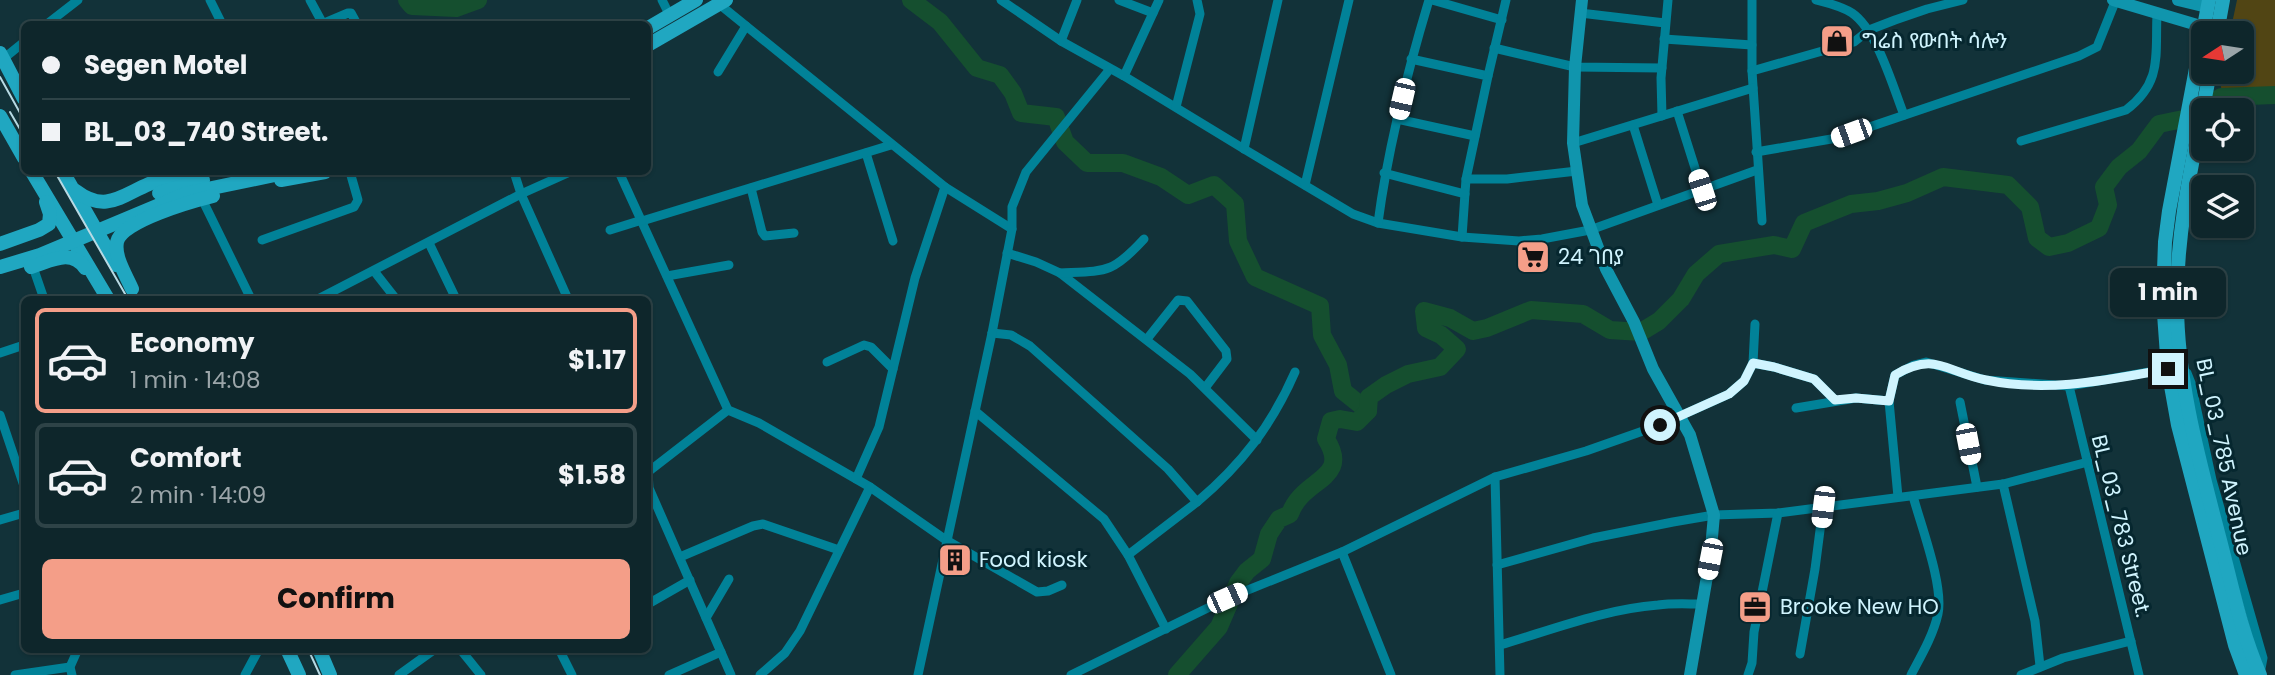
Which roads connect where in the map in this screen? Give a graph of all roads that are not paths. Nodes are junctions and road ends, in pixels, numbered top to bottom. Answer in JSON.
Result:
{"nodes":[{"id":1,"x":78,"y":0,"type":"edge"},
{"id":2,"x":210,"y":0,"type":"edge"},
{"id":3,"x":310,"y":0,"type":"edge"},
{"id":4,"x":662,"y":0,"type":"edge"},
{"id":5,"x":696,"y":0,"type":"edge"},
{"id":6,"x":1001,"y":0,"type":"edge"},
{"id":7,"x":1077,"y":0,"type":"edge"},
{"id":8,"x":1119,"y":0,"type":"edge"},
{"id":9,"x":1159,"y":0,"type":"edge"},
{"id":10,"x":1197,"y":0,"type":"edge"},
{"id":11,"x":1278,"y":0,"type":"edge"},
{"id":12,"x":1349,"y":0,"type":"edge"},
{"id":13,"x":1430,"y":0,"type":"edge"},
{"id":14,"x":1506,"y":0,"type":"edge"},
{"id":15,"x":1668,"y":0,"type":"edge"},
{"id":16,"x":1752,"y":0,"type":"edge"},
{"id":17,"x":1816,"y":0,"type":"edge"},
{"id":18,"x":1963,"y":0,"type":"edge"},
{"id":19,"x":2178,"y":0,"type":"edge"},
{"id":20,"x":2223,"y":0,"type":"edge"},
{"id":21,"x":2114,"y":1,"type":"edge"},
{"id":22,"x":722,"y":2,"type":"edge"},
{"id":23,"x":2208,"y":4,"type":"edge"},
{"id":24,"x":1581,"y":7,"type":"edge"},
{"id":25,"x":1153,"y":13,"type":"junction"},
{"id":26,"x":2157,"y":14,"type":"junction"},
{"id":27,"x":670,"y":16,"type":"junction"},
{"id":28,"x":1502,"y":20,"type":"junction"},
{"id":29,"x":51,"y":21,"type":"edge"},
{"id":30,"x":220,"y":21,"type":"edge"},
{"id":31,"x":320,"y":21,"type":"edge"},
{"id":32,"x":329,"y":21,"type":"edge"},
{"id":33,"x":355,"y":21,"type":"edge"},
{"id":34,"x":2215,"y":21,"type":"edge"},
{"id":35,"x":1665,"y":23,"type":"junction"},
{"id":36,"x":2191,"y":24,"type":"edge"},
{"id":37,"x":651,"y":26,"type":"edge"},
{"id":38,"x":746,"y":26,"type":"junction"},
{"id":39,"x":1869,"y":30,"type":"junction"},
{"id":40,"x":1664,"y":39,"type":"junction"},
{"id":41,"x":1061,"y":41,"type":"junction"},
{"id":42,"x":651,"y":43,"type":"edge"},
{"id":43,"x":21,"y":44,"type":"edge"},
{"id":44,"x":1752,"y":45,"type":"junction"},
{"id":45,"x":1494,"y":48,"type":"junction"},
{"id":46,"x":2,"y":56,"type":"edge"},
{"id":47,"x":1412,"y":59,"type":"junction"},
{"id":48,"x":1576,"y":67,"type":"junction"},
{"id":49,"x":1662,"y":68,"type":"junction"},
{"id":50,"x":1110,"y":69,"type":"junction"},
{"id":51,"x":1752,"y":71,"type":"junction"},
{"id":52,"x":718,"y":72,"type":"dead end"},
{"id":53,"x":1124,"y":76,"type":"junction"},
{"id":54,"x":1488,"y":76,"type":"junction"},
{"id":55,"x":2192,"y":84,"type":"edge"},
{"id":56,"x":2207,"y":84,"type":"edge"},
{"id":57,"x":1753,"y":88,"type":"junction"},
{"id":58,"x":21,"y":93,"type":"edge"},
{"id":59,"x":1176,"y":107,"type":"junction"},
{"id":60,"x":1677,"y":111,"type":"junction"},
{"id":61,"x":1904,"y":115,"type":"junction"},
{"id":62,"x":0,"y":116,"type":"edge"},
{"id":63,"x":1662,"y":116,"type":"junction"},
{"id":64,"x":1397,"y":118,"type":"junction"},
{"id":65,"x":1633,"y":125,"type":"junction"},
{"id":66,"x":1475,"y":136,"type":"junction"},
{"id":67,"x":2021,"y":141,"type":"dead end"},
{"id":68,"x":1573,"y":143,"type":"junction"},
{"id":69,"x":891,"y":145,"type":"junction"},
{"id":70,"x":1244,"y":149,"type":"junction"},
{"id":71,"x":1756,"y":152,"type":"junction"},
{"id":72,"x":21,"y":153,"type":"edge"},
{"id":73,"x":866,"y":153,"type":"junction"},
{"id":74,"x":1757,"y":170,"type":"junction"},
{"id":75,"x":1577,"y":171,"type":"junction"},
{"id":76,"x":1384,"y":173,"type":"junction"},
{"id":77,"x":34,"y":175,"type":"edge"},
{"id":78,"x":65,"y":175,"type":"edge"},
{"id":79,"x":177,"y":175,"type":"edge"},
{"id":80,"x":227,"y":175,"type":"edge"},
{"id":81,"x":275,"y":175,"type":"edge"},
{"id":82,"x":311,"y":175,"type":"edge"},
{"id":83,"x":351,"y":175,"type":"edge"},
{"id":84,"x":515,"y":175,"type":"edge"},
{"id":85,"x":563,"y":175,"type":"edge"},
{"id":86,"x":620,"y":175,"type":"edge"},
{"id":87,"x":1466,"y":179,"type":"junction"},
{"id":88,"x":1306,"y":185,"type":"junction"},
{"id":89,"x":945,"y":187,"type":"junction"},
{"id":90,"x":751,"y":188,"type":"junction"},
{"id":91,"x":1702,"y":190,"type":"junction"},
{"id":92,"x":522,"y":194,"type":"junction"},
{"id":93,"x":1465,"y":194,"type":"junction"},
{"id":94,"x":202,"y":199,"type":"junction"},
{"id":95,"x":89,"y":204,"type":"junction"},
{"id":96,"x":1658,"y":205,"type":"junction"},
{"id":97,"x":54,"y":221,"type":"junction"},
{"id":98,"x":642,"y":221,"type":"junction"},
{"id":99,"x":1762,"y":221,"type":"dead end"},
{"id":100,"x":1378,"y":223,"type":"junction"},
{"id":101,"x":1012,"y":229,"type":"junction"},
{"id":102,"x":610,"y":230,"type":"dead end"},
{"id":103,"x":1590,"y":230,"type":"junction"},
{"id":104,"x":121,"y":233,"type":"junction"},
{"id":105,"x":793,"y":233,"type":"dead end"},
{"id":106,"x":1462,"y":237,"type":"junction"},
{"id":107,"x":1144,"y":239,"type":"dead end"},
{"id":108,"x":262,"y":240,"type":"dead end"},
{"id":109,"x":893,"y":241,"type":"dead end"},
{"id":110,"x":102,"y":242,"type":"junction"},
{"id":111,"x":429,"y":243,"type":"junction"},
{"id":112,"x":0,"y":244,"type":"edge"},
{"id":113,"x":1007,"y":253,"type":"junction"},
{"id":114,"x":75,"y":254,"type":"junction"},
{"id":115,"x":0,"y":258,"type":"edge"},
{"id":116,"x":729,"y":265,"type":"dead end"},
{"id":117,"x":0,"y":267,"type":"edge"},
{"id":118,"x":33,"y":267,"type":"junction"},
{"id":119,"x":374,"y":271,"type":"junction"},
{"id":120,"x":1060,"y":273,"type":"junction"},
{"id":121,"x":667,"y":276,"type":"junction"},
{"id":122,"x":0,"y":277,"type":"edge"},
{"id":123,"x":135,"y":294,"type":"edge"},
{"id":124,"x":43,"y":296,"type":"edge"},
{"id":125,"x":106,"y":296,"type":"edge"},
{"id":126,"x":250,"y":296,"type":"edge"},
{"id":127,"x":325,"y":296,"type":"edge"},
{"id":128,"x":394,"y":296,"type":"edge"},
{"id":129,"x":455,"y":296,"type":"edge"},
{"id":130,"x":567,"y":296,"type":"edge"},
{"id":131,"x":1755,"y":324,"type":"dead end"},
{"id":132,"x":992,"y":333,"type":"junction"},
{"id":133,"x":1147,"y":339,"type":"junction"},
{"id":134,"x":21,"y":346,"type":"edge"},
{"id":135,"x":0,"y":353,"type":"edge"},
{"id":136,"x":827,"y":362,"type":"dead end"},
{"id":137,"x":1753,"y":363,"type":"junction"},
{"id":138,"x":2174,"y":368,"type":"junction"},
{"id":139,"x":893,"y":369,"type":"junction"},
{"id":140,"x":1295,"y":372,"type":"dead end"},
{"id":141,"x":2068,"y":386,"type":"junction"},
{"id":142,"x":1205,"y":388,"type":"junction"},
{"id":143,"x":1835,"y":400,"type":"junction"},
{"id":144,"x":1889,"y":401,"type":"junction"},
{"id":145,"x":1960,"y":402,"type":"dead end"},
{"id":146,"x":1796,"y":408,"type":"dead end"},
{"id":147,"x":728,"y":411,"type":"junction"},
{"id":148,"x":975,"y":411,"type":"junction"},
{"id":149,"x":0,"y":415,"type":"edge"},
{"id":150,"x":1680,"y":415,"type":"junction"},
{"id":151,"x":1257,"y":440,"type":"junction"},
{"id":152,"x":2088,"y":461,"type":"junction"},
{"id":153,"x":651,"y":470,"type":"edge"},
{"id":154,"x":21,"y":477,"type":"edge"},
{"id":155,"x":1495,"y":477,"type":"junction"},
{"id":156,"x":856,"y":479,"type":"junction"},
{"id":157,"x":2003,"y":484,"type":"junction"},
{"id":158,"x":870,"y":487,"type":"junction"},
{"id":159,"x":1977,"y":487,"type":"junction"},
{"id":160,"x":651,"y":495,"type":"edge"},
{"id":161,"x":1913,"y":495,"type":"junction"},
{"id":162,"x":1898,"y":497,"type":"junction"},
{"id":163,"x":1197,"y":502,"type":"junction"},
{"id":164,"x":1823,"y":507,"type":"junction"},
{"id":165,"x":1778,"y":513,"type":"junction"},
{"id":166,"x":21,"y":514,"type":"edge"},
{"id":167,"x":1714,"y":514,"type":"junction"},
{"id":168,"x":0,"y":520,"type":"edge"},
{"id":169,"x":946,"y":540,"type":"junction"},
{"id":170,"x":839,"y":550,"type":"junction"},
{"id":171,"x":1342,"y":552,"type":"junction"},
{"id":172,"x":1128,"y":555,"type":"junction"},
{"id":173,"x":680,"y":557,"type":"junction"},
{"id":174,"x":1497,"y":565,"type":"junction"},
{"id":175,"x":690,"y":579,"type":"junction"},
{"id":176,"x":729,"y":579,"type":"dead end"},
{"id":177,"x":1062,"y":585,"type":"dead end"},
{"id":178,"x":21,"y":594,"type":"edge"},
{"id":179,"x":0,"y":600,"type":"edge"},
{"id":180,"x":651,"y":602,"type":"edge"},
{"id":181,"x":1701,"y":604,"type":"junction"},
{"id":182,"x":706,"y":618,"type":"junction"},
{"id":183,"x":1166,"y":629,"type":"junction"},
{"id":184,"x":2131,"y":641,"type":"junction"},
{"id":185,"x":1500,"y":645,"type":"junction"},
{"id":186,"x":721,"y":652,"type":"junction"},
{"id":187,"x":77,"y":653,"type":"edge"},
{"id":188,"x":256,"y":653,"type":"edge"},
{"id":189,"x":289,"y":653,"type":"edge"},
{"id":190,"x":321,"y":653,"type":"edge"},
{"id":191,"x":429,"y":653,"type":"edge"},
{"id":192,"x":463,"y":653,"type":"edge"},
{"id":193,"x":561,"y":653,"type":"edge"},
{"id":194,"x":1800,"y":654,"type":"dead end"},
{"id":195,"x":2040,"y":666,"type":"junction"},
{"id":196,"x":71,"y":671,"type":"edge"},
{"id":197,"x":15,"y":675,"type":"edge"},
{"id":198,"x":244,"y":675,"type":"edge"},
{"id":199,"x":299,"y":675,"type":"edge"},
{"id":200,"x":330,"y":675,"type":"edge"},
{"id":201,"x":399,"y":675,"type":"edge"},
{"id":202,"x":481,"y":675,"type":"edge"},
{"id":203,"x":572,"y":675,"type":"edge"},
{"id":204,"x":669,"y":675,"type":"edge"},
{"id":205,"x":731,"y":675,"type":"edge"},
{"id":206,"x":760,"y":675,"type":"edge"},
{"id":207,"x":918,"y":675,"type":"edge"},
{"id":208,"x":1071,"y":675,"type":"edge"},
{"id":209,"x":1391,"y":675,"type":"edge"},
{"id":210,"x":1500,"y":675,"type":"edge"},
{"id":211,"x":1690,"y":675,"type":"edge"},
{"id":212,"x":1748,"y":675,"type":"edge"},
{"id":213,"x":1910,"y":675,"type":"edge"},
{"id":214,"x":2024,"y":675,"type":"edge"},
{"id":215,"x":2139,"y":675,"type":"edge"},
{"id":216,"x":2246,"y":675,"type":"edge"},
{"id":217,"x":2260,"y":675,"type":"edge"}],
"edges":[{"from":1,"to":29,"type":"street"},
{"from":2,"to":30,"type":"street"},
{"from":3,"to":31,"type":"street"},
{"from":4,"to":27,"type":"street"},
{"from":5,"to":27,"type":"main road"},
{"from":6,"to":41,"type":"street"},
{"from":7,"to":41,"type":"street"},
{"from":8,"to":25,"type":"street"},
{"from":9,"to":25,"type":"street"},
{"from":10,"to":59,"type":"street"},
{"from":11,"to":70,"type":"street"},
{"from":12,"to":88,"type":"street"},
{"from":13,"to":28,"type":"street"},
{"from":13,"to":47,"type":"street"},
{"from":14,"to":28,"type":"street"},
{"from":15,"to":35,"type":"street"},
{"from":16,"to":44,"type":"street"},
{"from":17,"to":39,"type":"street"},
{"from":18,"to":39,"type":"street"},
{"from":19,"to":23,"type":"street"},
{"from":20,"to":34,"type":"main road"},
{"from":21,"to":26,"type":"street"},
{"from":21,"to":61,"type":"street"},
{"from":22,"to":38,"type":"street"},
{"from":22,"to":42,"type":"main road"},
{"from":24,"to":35,"type":"street"},
{"from":24,"to":48,"type":"street"},
{"from":25,"to":53,"type":"street"},
{"from":26,"to":36,"type":"street"},
{"from":26,"to":67,"type":"street"},
{"from":27,"to":37,"type":"main road"},
{"from":28,"to":45,"type":"street"},
{"from":32,"to":33,"type":"street"},
{"from":35,"to":40,"type":"street"},
{"from":38,"to":52,"type":"street"},
{"from":38,"to":69,"type":"street"},
{"from":39,"to":51,"type":"street"},
{"from":39,"to":61,"type":"street"},
{"from":40,"to":44,"type":"street"},
{"from":40,"to":49,"type":"street"},
{"from":41,"to":50,"type":"street"},
{"from":43,"to":46,"type":"street"},
{"from":44,"to":51,"type":"street"},
{"from":45,"to":48,"type":"street"},
{"from":45,"to":54,"type":"street"},
{"from":46,"to":58,"type":"main road"},
{"from":47,"to":54,"type":"street"},
{"from":47,"to":64,"type":"street"},
{"from":48,"to":49,"type":"street"},
{"from":48,"to":68,"type":"street"},
{"from":49,"to":63,"type":"street"},
{"from":50,"to":53,"type":"street"},
{"from":50,"to":101,"type":"street"},
{"from":51,"to":57,"type":"street"},
{"from":53,"to":59,"type":"street"},
{"from":54,"to":66,"type":"street"},
{"from":55,"to":138,"type":"main road","name":"BL_03_785 Avenue"},
{"from":56,"to":138,"type":"main road","name":"BL_03_785 Avenue"},
{"from":57,"to":60,"type":"street"},
{"from":57,"to":71,"type":"street"},
{"from":59,"to":70,"type":"street"},
{"from":60,"to":63,"type":"street"},
{"from":60,"to":91,"type":"street"},
{"from":61,"to":71,"type":"street"},
{"from":62,"to":72,"type":"main road"},
{"from":63,"to":65,"type":"street"},
{"from":64,"to":66,"type":"street"},
{"from":64,"to":76,"type":"street"},
{"from":65,"to":68,"type":"street"},
{"from":65,"to":96,"type":"street"},
{"from":66,"to":87,"type":"street"},
{"from":68,"to":75,"type":"street"},
{"from":69,"to":73,"type":"street"},
{"from":69,"to":89,"type":"street"},
{"from":70,"to":88,"type":"street"},
{"from":71,"to":74,"type":"street"},
{"from":73,"to":90,"type":"street"},
{"from":73,"to":109,"type":"street"},
{"from":74,"to":91,"type":"street"},
{"from":74,"to":99,"type":"street"},
{"from":75,"to":87,"type":"street"},
{"from":75,"to":103,"type":"street"},
{"from":76,"to":93,"type":"street"},
{"from":76,"to":100,"type":"street"},
{"from":77,"to":97,"type":"main road"},
{"from":78,"to":95,"type":"main road"},
{"from":79,"to":95,"type":"main road"},
{"from":80,"to":115,"type":"main road"},
{"from":81,"to":117,"type":"main road"},
{"from":82,"to":94,"type":"main road"},
{"from":83,"to":108,"type":"street"},
{"from":84,"to":92,"type":"street"},
{"from":85,"to":92,"type":"street"},
{"from":86,"to":98,"type":"street"},
{"from":87,"to":93,"type":"street"},
{"from":88,"to":100,"type":"street"},
{"from":89,"to":101,"type":"street"},
{"from":89,"to":139,"type":"street"},
{"from":90,"to":98,"type":"street"},
{"from":90,"to":105,"type":"street"},
{"from":91,"to":96,"type":"street"},
{"from":92,"to":111,"type":"street"},
{"from":92,"to":130,"type":"street"},
{"from":93,"to":106,"type":"street"},
{"from":94,"to":104,"type":"main road"},
{"from":94,"to":126,"type":"street"},
{"from":95,"to":97,"type":"main road"},
{"from":95,"to":110,"type":"main road"},
{"from":96,"to":103,"type":"street"},
{"from":97,"to":112,"type":"main road"},
{"from":97,"to":114,"type":"main road"},
{"from":98,"to":102,"type":"street"},
{"from":98,"to":121,"type":"street"},
{"from":100,"to":106,"type":"street"},
{"from":101,"to":113,"type":"street"},
{"from":103,"to":106,"type":"street"},
{"from":103,"to":150,"type":"street"},
{"from":104,"to":110,"type":"main road"},
{"from":104,"to":123,"type":"main road"},
{"from":107,"to":120,"type":"street"},
{"from":110,"to":114,"type":"main road"},
{"from":110,"to":123,"type":"main road"},
{"from":111,"to":119,"type":"street"},
{"from":111,"to":129,"type":"street"},
{"from":113,"to":120,"type":"street"},
{"from":113,"to":132,"type":"street"},
{"from":114,"to":118,"type":"main road"},
{"from":114,"to":125,"type":"main road"},
{"from":116,"to":121,"type":"street"},
{"from":118,"to":122,"type":"main road"},
{"from":118,"to":124,"type":"street"},
{"from":119,"to":127,"type":"street"},
{"from":119,"to":128,"type":"street"},
{"from":120,"to":133,"type":"street"},
{"from":121,"to":147,"type":"street"},
{"from":131,"to":137,"type":"street"},
{"from":132,"to":148,"type":"street"},
{"from":132,"to":163,"type":"street"},
{"from":133,"to":142,"type":"street"},
{"from":133,"to":142,"type":"street"},
{"from":134,"to":135,"type":"street"},
{"from":136,"to":139,"type":"street"},
{"from":137,"to":143,"type":"street"},
{"from":137,"to":150,"type":"street"},
{"from":138,"to":141,"type":"street"},
{"from":138,"to":216,"type":"main road","name":"BL_03_785 Avenue"},
{"from":138,"to":217,"type":"main road","name":"BL_03_785 Avenue"},
{"from":139,"to":156,"type":"street"},
{"from":140,"to":151,"type":"street"},
{"from":141,"to":144,"type":"street"},
{"from":141,"to":152,"type":"street","name":"BL_03_783 Street."},
{"from":142,"to":151,"type":"street"},
{"from":143,"to":144,"type":"street"},
{"from":143,"to":146,"type":"street"},
{"from":144,"to":162,"type":"street"},
{"from":145,"to":159,"type":"street"},
{"from":147,"to":153,"type":"street"},
{"from":147,"to":156,"type":"street"},
{"from":148,"to":169,"type":"street"},
{"from":148,"to":172,"type":"street"},
{"from":149,"to":154,"type":"street"},
{"from":150,"to":155,"type":"street"},
{"from":150,"to":167,"type":"street"},
{"from":151,"to":163,"type":"street"},
{"from":152,"to":157,"type":"street"},
{"from":152,"to":184,"type":"street","name":"BL_03_783 Street."},
{"from":155,"to":171,"type":"street"},
{"from":155,"to":174,"type":"street"},
{"from":156,"to":158,"type":"street"},
{"from":157,"to":159,"type":"street"},
{"from":157,"to":195,"type":"street"},
{"from":158,"to":169,"type":"street"},
{"from":158,"to":170,"type":"street"},
{"from":159,"to":161,"type":"street"},
{"from":160,"to":173,"type":"street"},
{"from":161,"to":162,"type":"street"},
{"from":161,"to":213,"type":"street"},
{"from":162,"to":164,"type":"street"},
{"from":163,"to":172,"type":"street"},
{"from":164,"to":165,"type":"street"},
{"from":164,"to":194,"type":"street"},
{"from":165,"to":167,"type":"street"},
{"from":165,"to":212,"type":"street"},
{"from":166,"to":168,"type":"street"},
{"from":167,"to":174,"type":"street"},
{"from":167,"to":181,"type":"street"},
{"from":169,"to":177,"type":"street"},
{"from":169,"to":207,"type":"street"},
{"from":170,"to":173,"type":"street"},
{"from":170,"to":206,"type":"street"},
{"from":171,"to":183,"type":"street"},
{"from":171,"to":209,"type":"street"},
{"from":172,"to":183,"type":"street"},
{"from":173,"to":175,"type":"street"},
{"from":174,"to":185,"type":"street"},
{"from":175,"to":180,"type":"street"},
{"from":175,"to":182,"type":"street"},
{"from":176,"to":182,"type":"street"},
{"from":178,"to":179,"type":"street"},
{"from":181,"to":185,"type":"street"},
{"from":181,"to":211,"type":"street"},
{"from":182,"to":186,"type":"street"},
{"from":183,"to":208,"type":"street"},
{"from":184,"to":195,"type":"street"},
{"from":184,"to":215,"type":"street","name":"BL_03_783 Street."},
{"from":185,"to":210,"type":"street"},
{"from":186,"to":204,"type":"street"},
{"from":186,"to":205,"type":"street"},
{"from":187,"to":196,"type":"street"},
{"from":188,"to":198,"type":"street"},
{"from":189,"to":199,"type":"main road"},
{"from":190,"to":200,"type":"main road"},
{"from":191,"to":201,"type":"street"},
{"from":192,"to":202,"type":"street"},
{"from":193,"to":203,"type":"street"},
{"from":195,"to":214,"type":"street"},
{"from":196,"to":197,"type":"street"}]}
